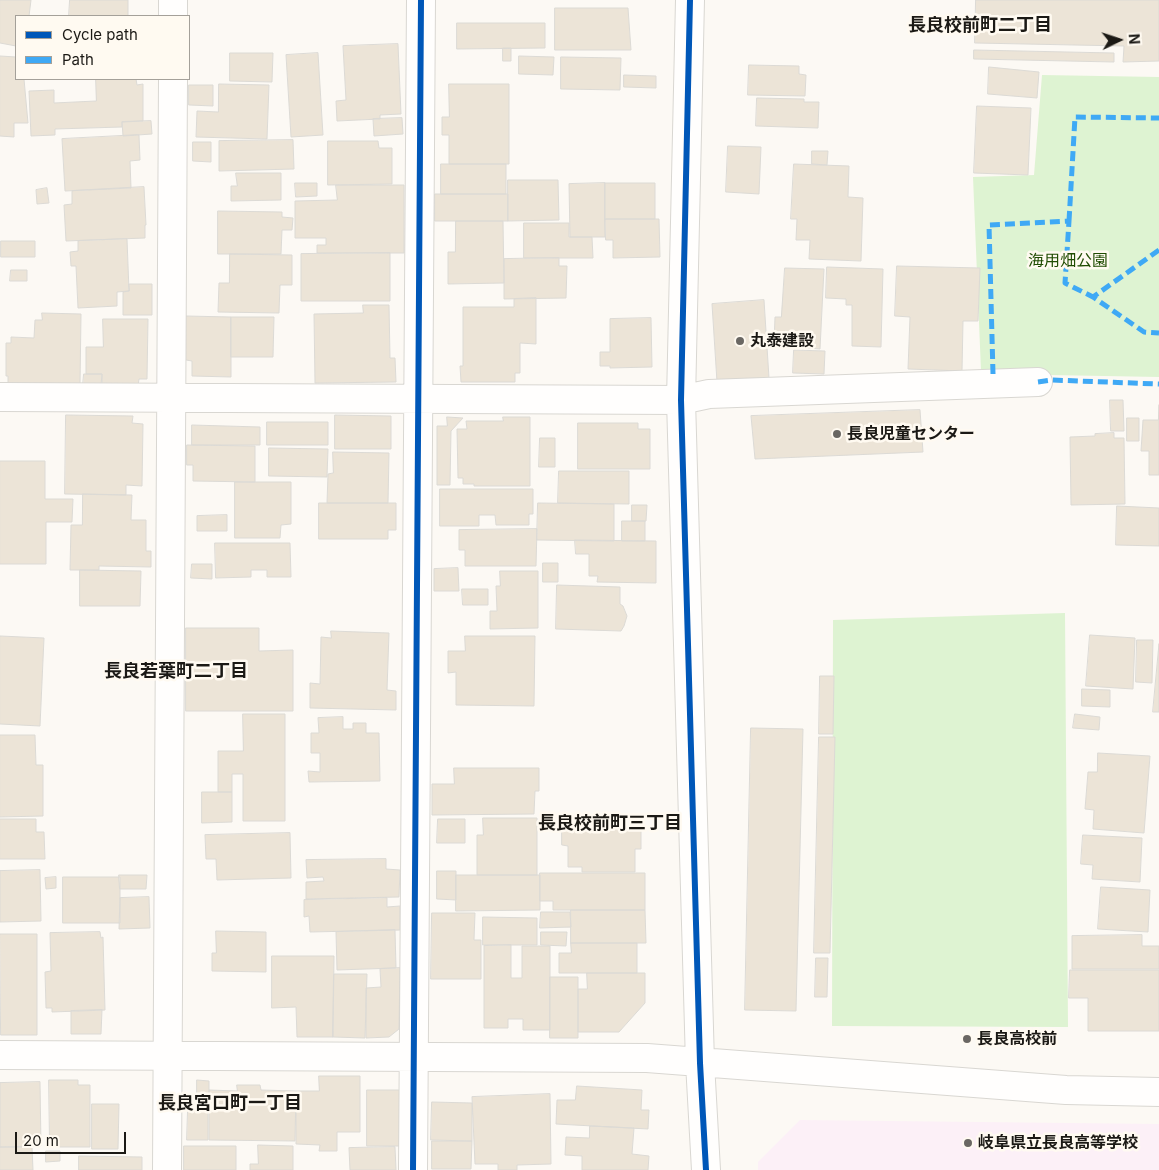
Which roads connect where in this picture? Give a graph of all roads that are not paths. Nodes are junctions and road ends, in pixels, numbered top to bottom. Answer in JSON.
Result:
{"nodes":[{"id":1,"x":173,"y":0,"type":"edge"},
{"id":2,"x":421,"y":0,"type":"edge"},
{"id":3,"x":690,"y":0,"type":"edge"},
{"id":4,"x":173,"y":15,"type":"edge"},
{"id":5,"x":173,"y":80,"type":"edge"},
{"id":6,"x":1038,"y":382,"type":"dead end"},
{"id":7,"x":0,"y":397,"type":"edge"},
{"id":8,"x":172,"y":397,"type":"junction"},
{"id":9,"x":419,"y":398,"type":"junction"},
{"id":10,"x":681,"y":400,"type":"junction"},
{"id":11,"x":0,"y":1055,"type":"edge"},
{"id":12,"x":168,"y":1056,"type":"junction"},
{"id":13,"x":413,"y":1057,"type":"junction"},
{"id":14,"x":700,"y":1063,"type":"junction"},
{"id":15,"x":1159,"y":1092,"type":"edge"},
{"id":16,"x":167,"y":1170,"type":"edge"},
{"id":17,"x":413,"y":1170,"type":"edge"},
{"id":18,"x":706,"y":1170,"type":"edge"}],
"edges":[{"from":1,"to":4,"type":"street"},
{"from":2,"to":9,"type":"street"},
{"from":3,"to":10,"type":"street"},
{"from":5,"to":8,"type":"street"},
{"from":6,"to":10,"type":"street"},
{"from":7,"to":8,"type":"street"},
{"from":8,"to":9,"type":"street"},
{"from":8,"to":12,"type":"street"},
{"from":9,"to":10,"type":"street"},
{"from":9,"to":13,"type":"street"},
{"from":10,"to":14,"type":"street"},
{"from":11,"to":12,"type":"street"},
{"from":12,"to":13,"type":"street"},
{"from":12,"to":16,"type":"street"},
{"from":13,"to":14,"type":"street"},
{"from":13,"to":17,"type":"street"},
{"from":14,"to":15,"type":"street"},
{"from":14,"to":18,"type":"street"}]}
